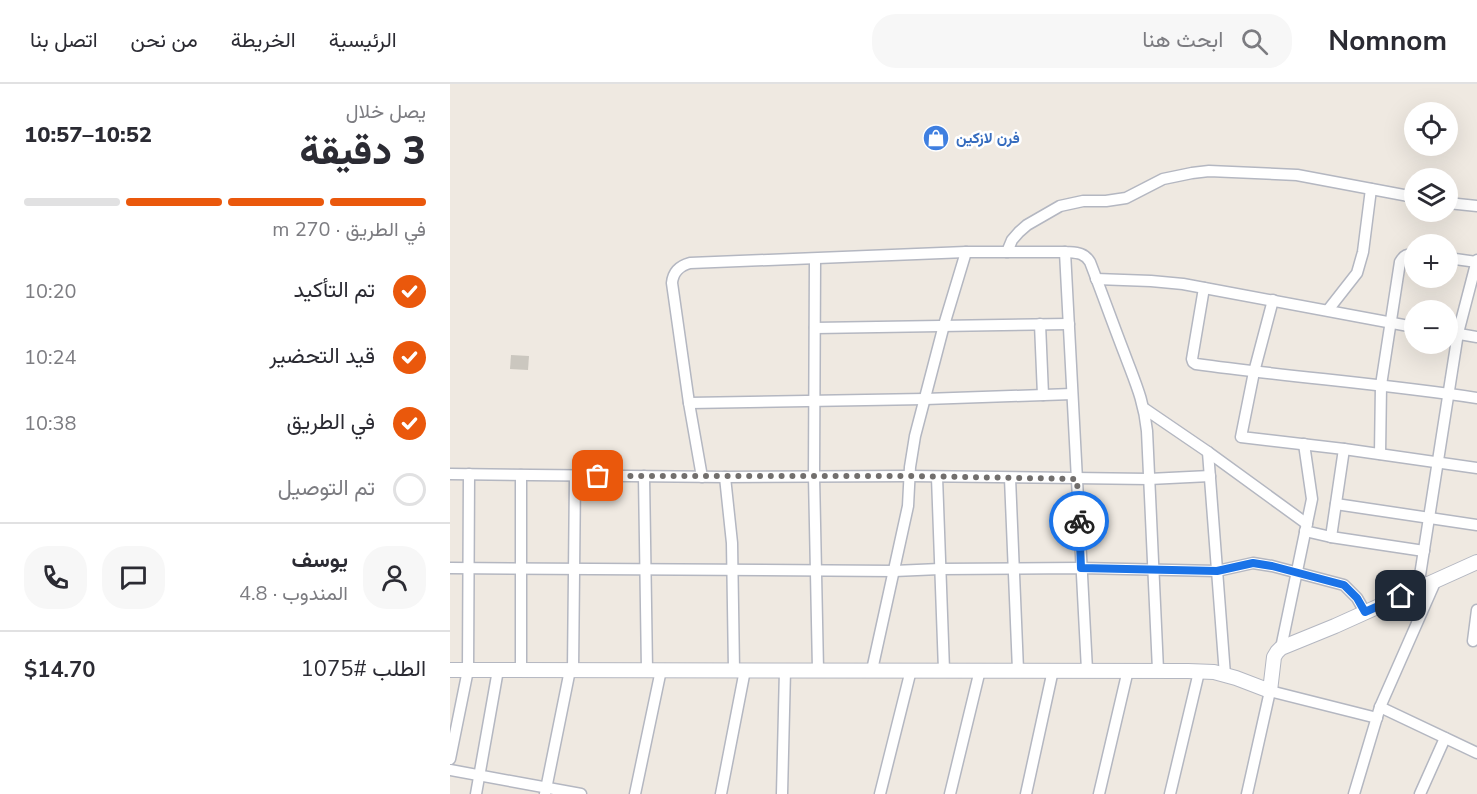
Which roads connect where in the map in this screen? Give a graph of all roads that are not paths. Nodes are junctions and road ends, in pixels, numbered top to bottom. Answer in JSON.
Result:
{"nodes":[{"id":1,"x":1371,"y":189,"type":"junction"},
{"id":2,"x":1404,"y":195,"type":"edge"},
{"id":3,"x":1458,"y":204,"type":"edge"},
{"id":4,"x":1477,"y":206,"type":"edge"},
{"id":5,"x":966,"y":252,"type":"junction"},
{"id":6,"x":1007,"y":252,"type":"junction"},
{"id":7,"x":1065,"y":252,"type":"junction"},
{"id":8,"x":1404,"y":256,"type":"edge"},
{"id":9,"x":815,"y":259,"type":"junction"},
{"id":10,"x":1458,"y":259,"type":"edge"},
{"id":11,"x":1477,"y":261,"type":"edge"},
{"id":12,"x":1096,"y":279,"type":"junction"},
{"id":13,"x":1204,"y":288,"type":"junction"},
{"id":14,"x":1273,"y":300,"type":"junction"},
{"id":15,"x":1328,"y":310,"type":"junction"},
{"id":16,"x":1458,"y":318,"type":"edge"},
{"id":17,"x":1040,"y":324,"type":"junction"},
{"id":18,"x":1069,"y":324,"type":"junction"},
{"id":19,"x":1391,"y":324,"type":"junction"},
{"id":20,"x":944,"y":325,"type":"junction"},
{"id":21,"x":1404,"y":326,"type":"edge"},
{"id":22,"x":815,"y":328,"type":"junction"},
{"id":23,"x":1458,"y":334,"type":"edge"},
{"id":24,"x":1477,"y":337,"type":"edge"},
{"id":25,"x":1451,"y":354,"type":"edge"},
{"id":26,"x":1254,"y":372,"type":"junction"},
{"id":27,"x":1382,"y":385,"type":"junction"},
{"id":28,"x":1072,"y":394,"type":"junction"},
{"id":29,"x":1448,"y":394,"type":"junction"},
{"id":30,"x":1043,"y":395,"type":"junction"},
{"id":31,"x":1477,"y":398,"type":"edge"},
{"id":32,"x":925,"y":399,"type":"junction"},
{"id":33,"x":814,"y":400,"type":"junction"},
{"id":34,"x":689,"y":403,"type":"junction"},
{"id":35,"x":1144,"y":409,"type":"junction"},
{"id":36,"x":1304,"y":444,"type":"junction"},
{"id":37,"x":1344,"y":449,"type":"junction"},
{"id":38,"x":1208,"y":452,"type":"junction"},
{"id":39,"x":1380,"y":454,"type":"junction"},
{"id":40,"x":1438,"y":462,"type":"junction"},
{"id":41,"x":1477,"y":468,"type":"edge"},
{"id":42,"x":450,"y":474,"type":"edge"},
{"id":43,"x":469,"y":474,"type":"junction"},
{"id":44,"x":521,"y":475,"type":"junction"},
{"id":45,"x":574,"y":476,"type":"junction"},
{"id":46,"x":644,"y":476,"type":"junction"},
{"id":47,"x":814,"y":476,"type":"junction"},
{"id":48,"x":910,"y":476,"type":"junction"},
{"id":49,"x":1210,"y":476,"type":"junction"},
{"id":50,"x":702,"y":477,"type":"junction"},
{"id":51,"x":725,"y":477,"type":"junction"},
{"id":52,"x":937,"y":477,"type":"junction"},
{"id":53,"x":1010,"y":478,"type":"junction"},
{"id":54,"x":1077,"y":479,"type":"junction"},
{"id":55,"x":1149,"y":479,"type":"junction"},
{"id":56,"x":1336,"y":504,"type":"junction"},
{"id":57,"x":1429,"y":517,"type":"junction"},
{"id":58,"x":1477,"y":525,"type":"edge"},
{"id":59,"x":1306,"y":527,"type":"junction"},
{"id":60,"x":1331,"y":537,"type":"junction"},
{"id":61,"x":1424,"y":551,"type":"junction"},
{"id":62,"x":1477,"y":562,"type":"edge"},
{"id":63,"x":450,"y":568,"type":"edge"},
{"id":64,"x":468,"y":568,"type":"junction"},
{"id":65,"x":521,"y":568,"type":"junction"},
{"id":66,"x":1081,"y":568,"type":"junction"},
{"id":67,"x":574,"y":569,"type":"junction"},
{"id":68,"x":646,"y":569,"type":"junction"},
{"id":69,"x":940,"y":569,"type":"junction"},
{"id":70,"x":1014,"y":569,"type":"junction"},
{"id":71,"x":733,"y":570,"type":"junction"},
{"id":72,"x":1153,"y":570,"type":"junction"},
{"id":73,"x":816,"y":571,"type":"junction"},
{"id":74,"x":894,"y":571,"type":"junction"},
{"id":75,"x":1217,"y":571,"type":"junction"},
{"id":76,"x":1296,"y":573,"type":"junction"},
{"id":77,"x":1436,"y":580,"type":"junction"},
{"id":78,"x":1418,"y":588,"type":"junction"},
{"id":79,"x":1477,"y":609,"type":"edge"},
{"id":80,"x":1365,"y":612,"type":"junction"},
{"id":81,"x":1473,"y":641,"type":"dead end"},
{"id":82,"x":1281,"y":648,"type":"junction"},
{"id":83,"x":450,"y":670,"type":"edge"},
{"id":84,"x":468,"y":670,"type":"junction"},
{"id":85,"x":498,"y":670,"type":"junction"},
{"id":86,"x":521,"y":670,"type":"junction"},
{"id":87,"x":572,"y":670,"type":"junction"},
{"id":88,"x":654,"y":670,"type":"junction"},
{"id":89,"x":740,"y":670,"type":"junction"},
{"id":90,"x":785,"y":670,"type":"junction"},
{"id":91,"x":818,"y":670,"type":"junction"},
{"id":92,"x":872,"y":670,"type":"junction"},
{"id":93,"x":911,"y":670,"type":"junction"},
{"id":94,"x":944,"y":670,"type":"junction"},
{"id":95,"x":980,"y":670,"type":"junction"},
{"id":96,"x":1018,"y":670,"type":"junction"},
{"id":97,"x":1053,"y":670,"type":"junction"},
{"id":98,"x":1087,"y":670,"type":"junction"},
{"id":99,"x":1128,"y":670,"type":"junction"},
{"id":100,"x":1158,"y":670,"type":"junction"},
{"id":101,"x":1199,"y":672,"type":"junction"},
{"id":102,"x":1225,"y":675,"type":"junction"},
{"id":103,"x":1270,"y":691,"type":"junction"},
{"id":104,"x":1378,"y":713,"type":"junction"},
{"id":105,"x":1445,"y":738,"type":"junction"},
{"id":106,"x":1477,"y":753,"type":"edge"},
{"id":107,"x":450,"y":759,"type":"edge"},
{"id":108,"x":450,"y":770,"type":"edge"},
{"id":109,"x":479,"y":775,"type":"junction"},
{"id":110,"x":546,"y":791,"type":"edge"},
{"id":111,"x":476,"y":794,"type":"edge"},
{"id":112,"x":581,"y":794,"type":"edge"},
{"id":113,"x":635,"y":794,"type":"edge"},
{"id":114,"x":722,"y":794,"type":"edge"},
{"id":115,"x":782,"y":794,"type":"edge"},
{"id":116,"x":880,"y":794,"type":"edge"},
{"id":117,"x":950,"y":794,"type":"edge"},
{"id":118,"x":1026,"y":794,"type":"edge"},
{"id":119,"x":1099,"y":794,"type":"edge"},
{"id":120,"x":1170,"y":794,"type":"edge"},
{"id":121,"x":1246,"y":794,"type":"edge"},
{"id":122,"x":1354,"y":794,"type":"edge"},
{"id":123,"x":1420,"y":794,"type":"edge"}],
"edges":[{"from":1,"to":2,"type":"street"},
{"from":1,"to":6,"type":"street"},
{"from":1,"to":15,"type":"street"},
{"from":3,"to":4,"type":"street"},
{"from":5,"to":6,"type":"street"},
{"from":5,"to":9,"type":"street"},
{"from":5,"to":20,"type":"street"},
{"from":6,"to":7,"type":"street"},
{"from":7,"to":12,"type":"street"},
{"from":7,"to":18,"type":"street"},
{"from":8,"to":19,"type":"street"},
{"from":9,"to":22,"type":"street"},
{"from":9,"to":34,"type":"street"},
{"from":10,"to":11,"type":"street"},
{"from":11,"to":16,"type":"street"},
{"from":12,"to":13,"type":"street"},
{"from":12,"to":35,"type":"street"},
{"from":13,"to":14,"type":"street"},
{"from":13,"to":26,"type":"street"},
{"from":14,"to":15,"type":"street"},
{"from":14,"to":26,"type":"street"},
{"from":15,"to":19,"type":"street"},
{"from":17,"to":18,"type":"street"},
{"from":17,"to":20,"type":"street"},
{"from":17,"to":30,"type":"street"},
{"from":18,"to":28,"type":"street"},
{"from":19,"to":21,"type":"street"},
{"from":19,"to":27,"type":"street"},
{"from":20,"to":22,"type":"street"},
{"from":20,"to":32,"type":"street"},
{"from":22,"to":33,"type":"street"},
{"from":23,"to":24,"type":"street"},
{"from":25,"to":29,"type":"street"},
{"from":26,"to":27,"type":"street"},
{"from":26,"to":36,"type":"street"},
{"from":27,"to":29,"type":"street"},
{"from":27,"to":39,"type":"street"},
{"from":28,"to":30,"type":"street"},
{"from":28,"to":54,"type":"street"},
{"from":29,"to":31,"type":"street"},
{"from":29,"to":40,"type":"street"},
{"from":30,"to":32,"type":"street"},
{"from":32,"to":33,"type":"street"},
{"from":32,"to":48,"type":"street"},
{"from":33,"to":34,"type":"street"},
{"from":33,"to":47,"type":"street"},
{"from":34,"to":50,"type":"street"},
{"from":35,"to":38,"type":"street"},
{"from":35,"to":55,"type":"street"},
{"from":36,"to":37,"type":"street"},
{"from":36,"to":59,"type":"street"},
{"from":37,"to":39,"type":"street"},
{"from":37,"to":56,"type":"street"},
{"from":38,"to":49,"type":"street"},
{"from":38,"to":59,"type":"street"},
{"from":39,"to":40,"type":"street"},
{"from":40,"to":41,"type":"street"},
{"from":40,"to":57,"type":"street"},
{"from":42,"to":43,"type":"street"},
{"from":43,"to":44,"type":"street"},
{"from":43,"to":64,"type":"street"},
{"from":44,"to":45,"type":"street"},
{"from":44,"to":65,"type":"street"},
{"from":45,"to":46,"type":"street"},
{"from":45,"to":67,"type":"street"},
{"from":46,"to":50,"type":"street"},
{"from":46,"to":68,"type":"street"},
{"from":47,"to":48,"type":"street"},
{"from":47,"to":51,"type":"street"},
{"from":47,"to":73,"type":"street"},
{"from":48,"to":52,"type":"street"},
{"from":48,"to":74,"type":"street"},
{"from":49,"to":55,"type":"street"},
{"from":49,"to":75,"type":"street"},
{"from":50,"to":51,"type":"street"},
{"from":51,"to":71,"type":"street"},
{"from":52,"to":53,"type":"street"},
{"from":52,"to":69,"type":"street"},
{"from":53,"to":54,"type":"street"},
{"from":53,"to":70,"type":"street"},
{"from":54,"to":55,"type":"street"},
{"from":54,"to":66,"type":"street"},
{"from":55,"to":72,"type":"street"},
{"from":56,"to":57,"type":"street"},
{"from":56,"to":60,"type":"street"},
{"from":57,"to":58,"type":"street"},
{"from":57,"to":61,"type":"street"},
{"from":59,"to":60,"type":"street"},
{"from":59,"to":76,"type":"street"},
{"from":60,"to":61,"type":"street"},
{"from":61,"to":78,"type":"street"},
{"from":62,"to":77,"type":"street"},
{"from":63,"to":64,"type":"street"},
{"from":64,"to":65,"type":"street"},
{"from":64,"to":84,"type":"street"},
{"from":65,"to":67,"type":"street"},
{"from":65,"to":86,"type":"street"},
{"from":66,"to":70,"type":"street"},
{"from":66,"to":72,"type":"street"},
{"from":66,"to":98,"type":"street"},
{"from":67,"to":68,"type":"street"},
{"from":67,"to":87,"type":"street"},
{"from":68,"to":71,"type":"street"},
{"from":68,"to":88,"type":"street"},
{"from":69,"to":70,"type":"street"},
{"from":69,"to":74,"type":"street"},
{"from":69,"to":94,"type":"street"},
{"from":70,"to":96,"type":"street"},
{"from":71,"to":73,"type":"street"},
{"from":71,"to":89,"type":"street"},
{"from":72,"to":75,"type":"street"},
{"from":72,"to":100,"type":"street"},
{"from":73,"to":74,"type":"street"},
{"from":73,"to":91,"type":"street"},
{"from":74,"to":92,"type":"street"},
{"from":75,"to":76,"type":"street"},
{"from":75,"to":102,"type":"street"},
{"from":76,"to":80,"type":"street"},
{"from":76,"to":82,"type":"street"},
{"from":77,"to":78,"type":"street"},
{"from":77,"to":104,"type":"street"},
{"from":78,"to":80,"type":"street"},
{"from":79,"to":81,"type":"street"},
{"from":80,"to":82,"type":"street"},
{"from":82,"to":103,"type":"street"},
{"from":83,"to":84,"type":"street"},
{"from":84,"to":85,"type":"street"},
{"from":84,"to":107,"type":"street"},
{"from":85,"to":86,"type":"street"},
{"from":85,"to":109,"type":"street"},
{"from":86,"to":87,"type":"street"},
{"from":87,"to":88,"type":"street"},
{"from":87,"to":110,"type":"street"},
{"from":88,"to":89,"type":"street"},
{"from":88,"to":113,"type":"street"},
{"from":89,"to":90,"type":"street"},
{"from":89,"to":114,"type":"street"},
{"from":90,"to":91,"type":"street"},
{"from":90,"to":115,"type":"street"},
{"from":91,"to":92,"type":"street"},
{"from":92,"to":93,"type":"street"},
{"from":93,"to":94,"type":"street"},
{"from":93,"to":116,"type":"street"},
{"from":94,"to":95,"type":"street"},
{"from":95,"to":96,"type":"street"},
{"from":95,"to":117,"type":"street"},
{"from":96,"to":97,"type":"street"},
{"from":97,"to":98,"type":"street"},
{"from":97,"to":118,"type":"street"},
{"from":98,"to":99,"type":"street"},
{"from":99,"to":100,"type":"street"},
{"from":99,"to":119,"type":"street"},
{"from":100,"to":101,"type":"street"},
{"from":101,"to":102,"type":"street"},
{"from":101,"to":120,"type":"street"},
{"from":102,"to":103,"type":"street"},
{"from":103,"to":104,"type":"street"},
{"from":103,"to":121,"type":"street"},
{"from":104,"to":105,"type":"street"},
{"from":104,"to":122,"type":"street"},
{"from":105,"to":106,"type":"street"},
{"from":105,"to":123,"type":"street"},
{"from":108,"to":109,"type":"street"},
{"from":109,"to":110,"type":"street"},
{"from":109,"to":111,"type":"street"},
{"from":110,"to":112,"type":"street"}]}
